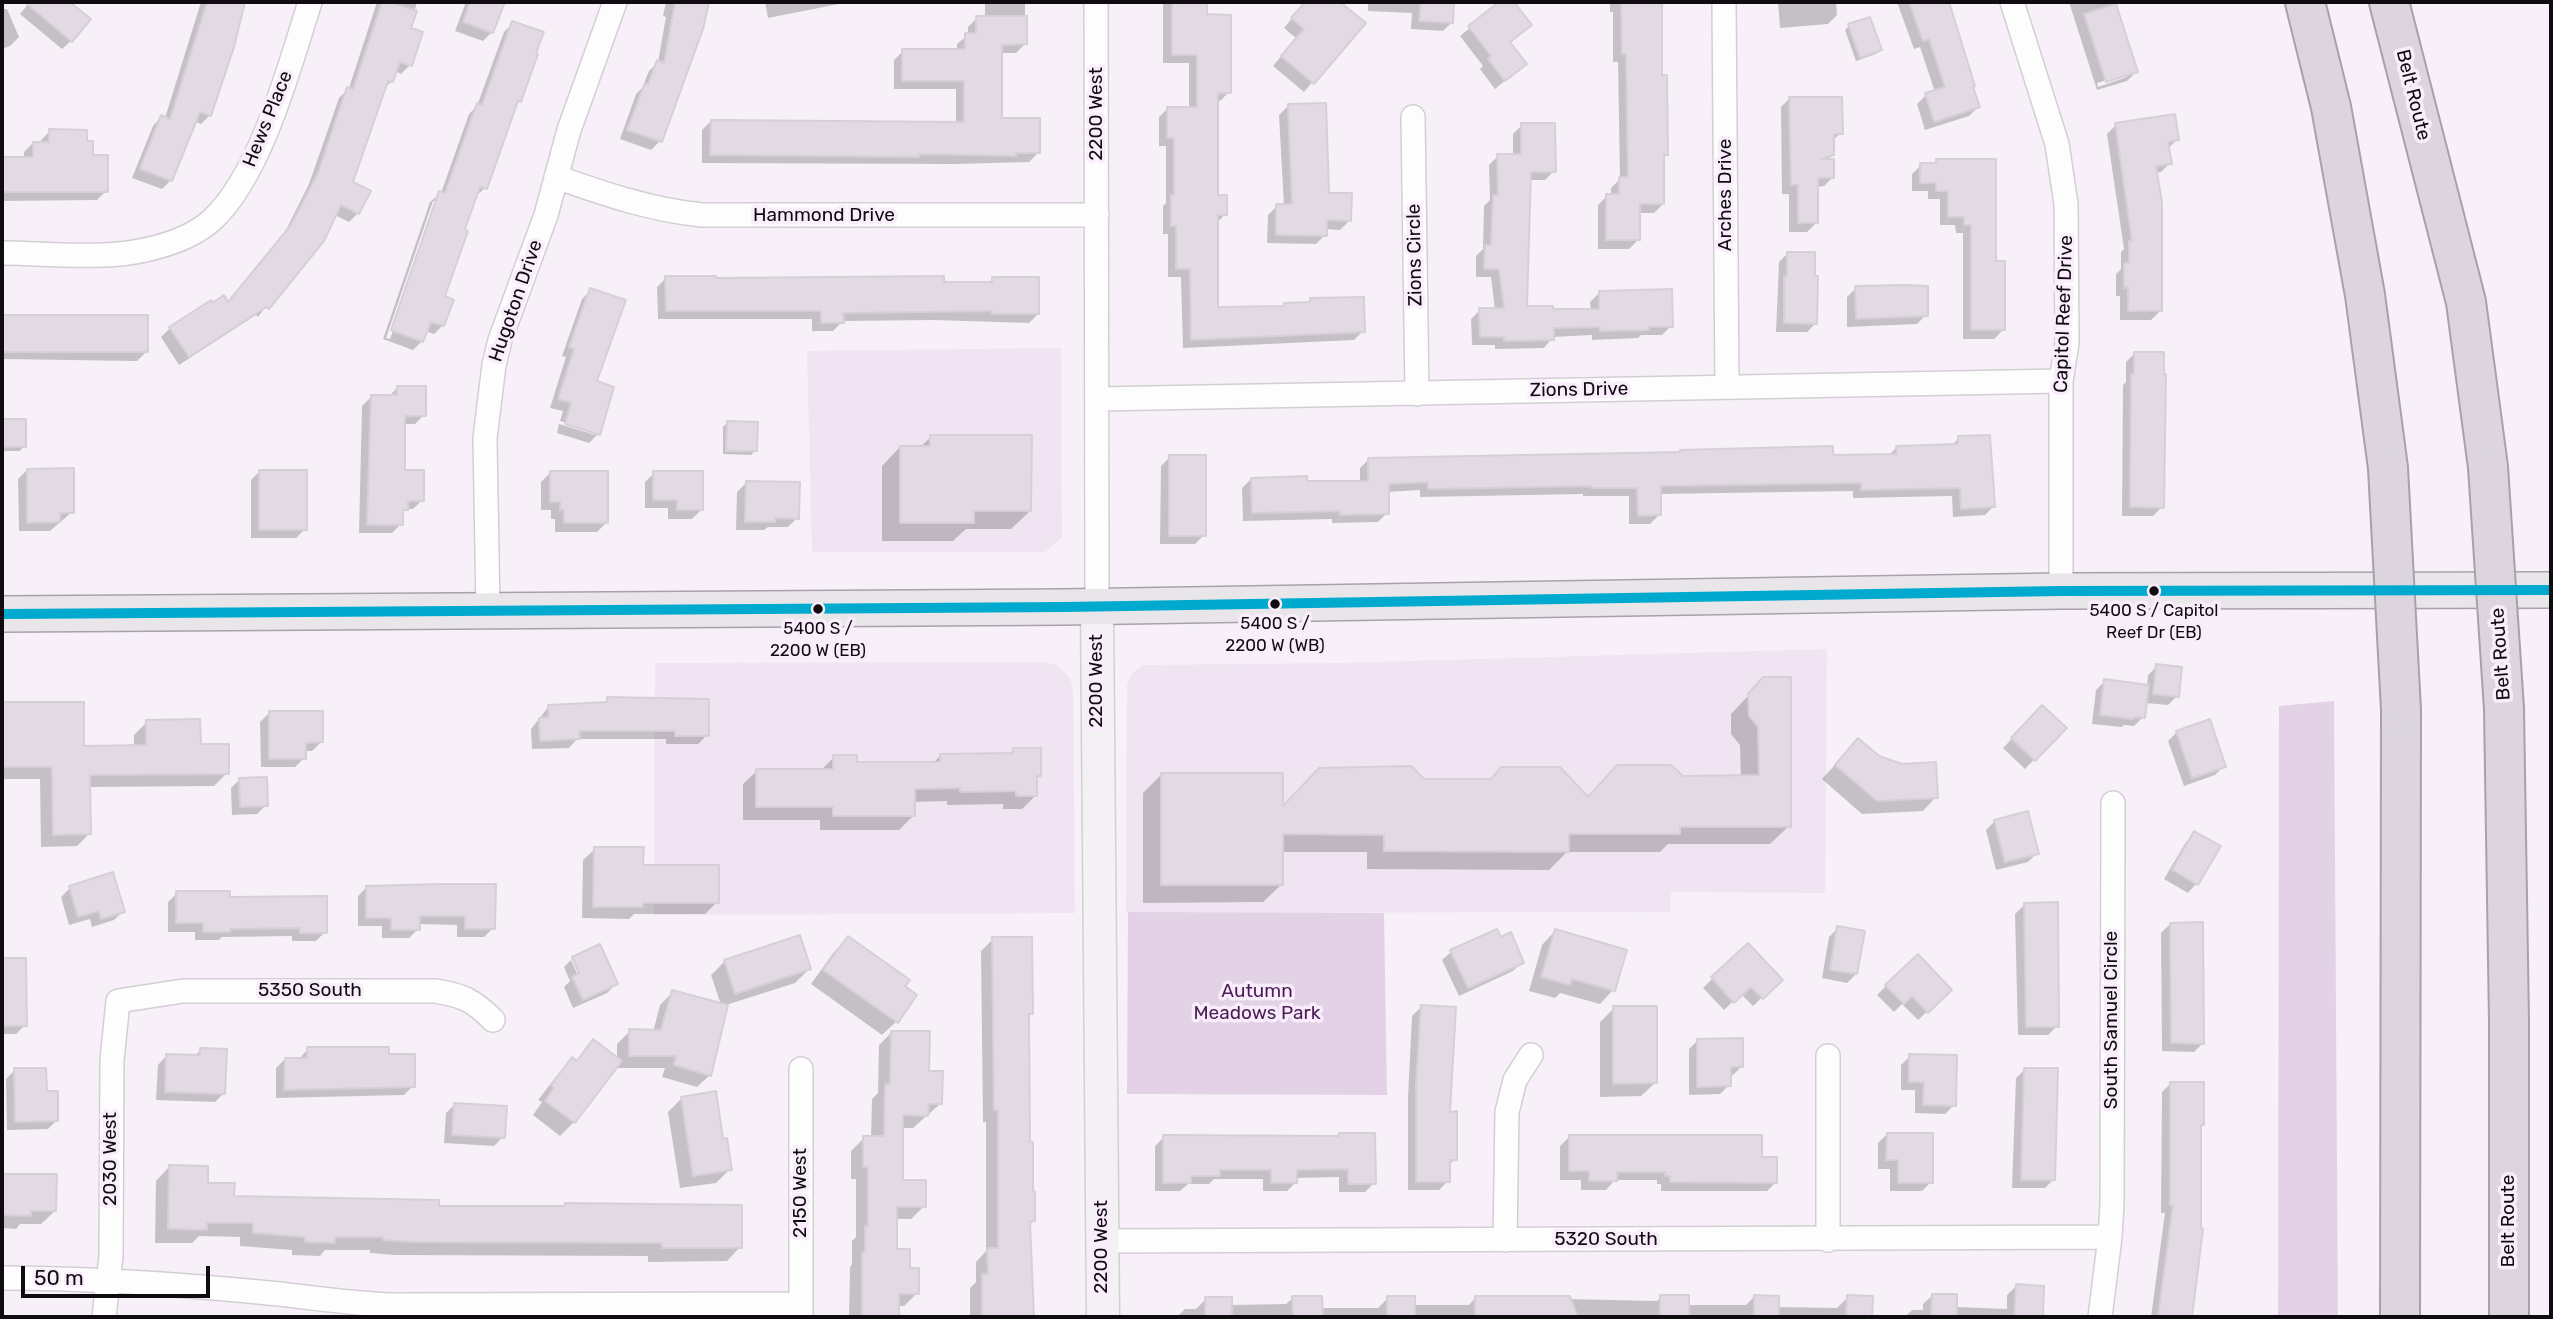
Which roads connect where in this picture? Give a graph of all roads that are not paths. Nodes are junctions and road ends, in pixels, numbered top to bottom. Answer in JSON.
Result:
{"nodes":[{"id":1,"x":310,"y":2,"type":"edge"},
{"id":2,"x":615,"y":2,"type":"edge"},
{"id":3,"x":1096,"y":2,"type":"edge"},
{"id":4,"x":1724,"y":2,"type":"edge"},
{"id":5,"x":2012,"y":2,"type":"edge"},
{"id":6,"x":2305,"y":2,"type":"edge"},
{"id":7,"x":2389,"y":2,"type":"edge"},
{"id":8,"x":1413,"y":117,"type":"dead end"},
{"id":9,"x":556,"y":177,"type":"junction"},
{"id":10,"x":1097,"y":215,"type":"junction"},
{"id":11,"x":2,"y":253,"type":"edge"},
{"id":12,"x":2061,"y":381,"type":"junction"},
{"id":13,"x":1727,"y":387,"type":"junction"},
{"id":14,"x":1417,"y":394,"type":"junction"},
{"id":15,"x":1097,"y":399,"type":"junction"},
{"id":16,"x":2551,"y":590,"type":"edge"},
{"id":17,"x":2061,"y":591,"type":"junction"},
{"id":18,"x":1097,"y":607,"type":"junction"},
{"id":19,"x":488,"y":612,"type":"junction"},
{"id":20,"x":2,"y":614,"type":"edge"},
{"id":21,"x":2112,"y":803,"type":"dead end"},
{"id":22,"x":118,"y":1001,"type":"joint"},
{"id":23,"x":493,"y":1020,"type":"dead end"},
{"id":24,"x":1531,"y":1055,"type":"dead end"},
{"id":25,"x":1828,"y":1056,"type":"dead end"},
{"id":26,"x":801,"y":1069,"type":"dead end"},
{"id":27,"x":2110,"y":1237,"type":"junction"},
{"id":28,"x":1505,"y":1240,"type":"junction"},
{"id":29,"x":1828,"y":1240,"type":"junction"},
{"id":30,"x":1102,"y":1241,"type":"junction"},
{"id":31,"x":2,"y":1278,"type":"edge"},
{"id":32,"x":108,"y":1282,"type":"junction"},
{"id":33,"x":801,"y":1311,"type":"edge"},
{"id":34,"x":104,"y":1317,"type":"edge"},
{"id":35,"x":1103,"y":1317,"type":"edge"},
{"id":36,"x":2100,"y":1317,"type":"edge"},
{"id":37,"x":2400,"y":1317,"type":"edge"},
{"id":38,"x":2509,"y":1317,"type":"edge"}],
"edges":[{"from":1,"to":11,"type":"street","name":"Hews Place"},
{"from":2,"to":9,"type":"street","name":"Hugoton Drive"},
{"from":3,"to":10,"type":"street","name":"2200 West"},
{"from":4,"to":13,"type":"street","name":"Arches Drive"},
{"from":5,"to":12,"type":"street","name":"Capitol Reef Drive"},
{"from":6,"to":37,"type":"highway","bridge":true},
{"from":7,"to":38,"type":"highway","name":"Belt Route","bridge":true},
{"from":8,"to":14,"type":"street","name":"Zions Circle"},
{"from":9,"to":10,"type":"street","name":"Hammond Drive"},
{"from":9,"to":19,"type":"street","name":"Hugoton Drive"},
{"from":10,"to":15,"type":"street","name":"2200 West"},
{"from":12,"to":13,"type":"street","name":"Zions Drive"},
{"from":12,"to":17,"type":"street","name":"Capitol Reef Drive"},
{"from":13,"to":14,"type":"street","name":"Zions Drive"},
{"from":14,"to":15,"type":"street","name":"Zions Drive"},
{"from":15,"to":18,"type":"street","name":"2200 West"},
{"from":16,"to":17,"type":"main road"},
{"from":17,"to":18,"type":"main road"},
{"from":18,"to":19,"type":"main road"},
{"from":18,"to":30,"type":"street","name":"2200 West"},
{"from":19,"to":20,"type":"main road"},
{"from":21,"to":27,"type":"street","name":"South Samuel Circle"},
{"from":22,"to":23,"type":"street","name":"5350 South"},
{"from":22,"to":32,"type":"street","name":"2030 West"},
{"from":24,"to":28,"type":"street"},
{"from":25,"to":29,"type":"street"},
{"from":26,"to":33,"type":"street","name":"2150 West"},
{"from":27,"to":29,"type":"street","name":"5320 South"},
{"from":27,"to":36,"type":"street","name":"South Samuel Circle"},
{"from":28,"to":29,"type":"street","name":"5320 South"},
{"from":28,"to":30,"type":"street","name":"5320 South"},
{"from":30,"to":35,"type":"street","name":"2200 West"},
{"from":31,"to":32,"type":"street"},
{"from":32,"to":33,"type":"street"},
{"from":32,"to":34,"type":"street","name":"2030 West"}]}
